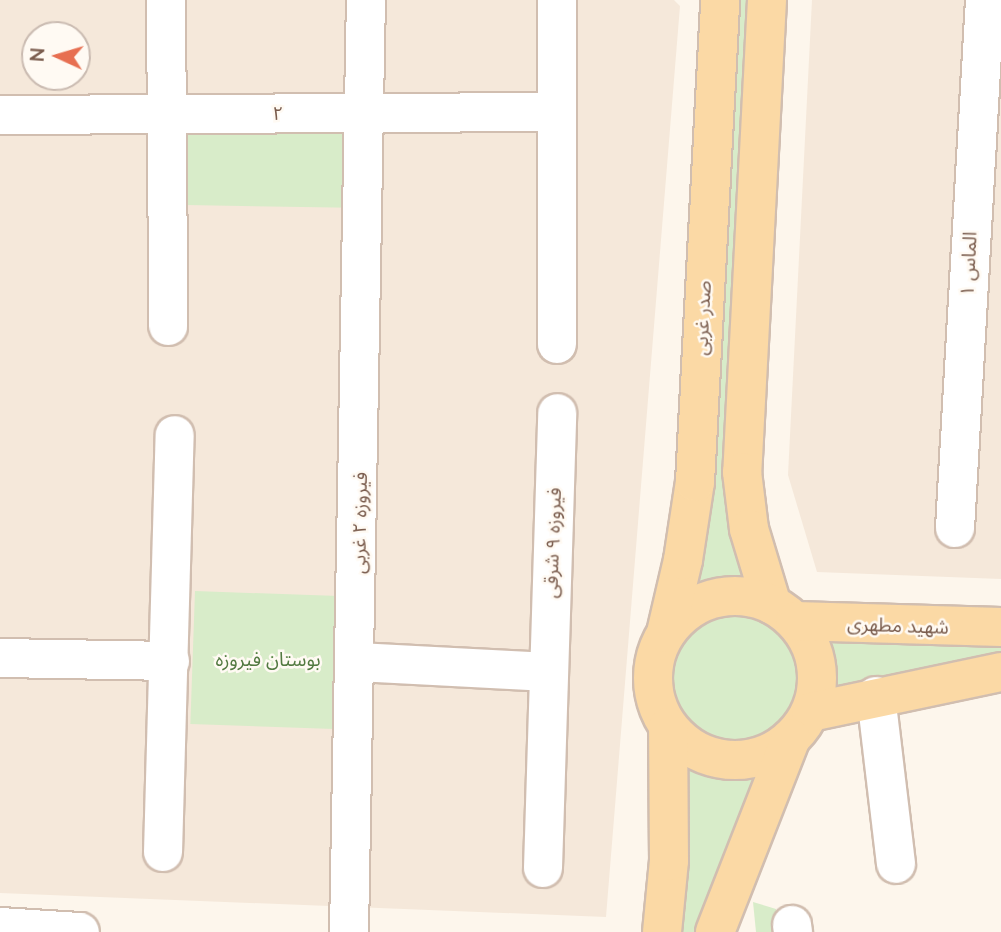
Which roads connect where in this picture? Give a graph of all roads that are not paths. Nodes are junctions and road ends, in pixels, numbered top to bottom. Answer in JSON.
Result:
{"nodes":[{"id":1,"x":166,"y":0,"type":"edge"},
{"id":2,"x":366,"y":0,"type":"edge"},
{"id":3,"x":558,"y":0,"type":"edge"},
{"id":4,"x":720,"y":0,"type":"edge"},
{"id":5,"x":767,"y":0,"type":"edge"},
{"id":6,"x":985,"y":0,"type":"edge"},
{"id":7,"x":556,"y":112,"type":"junction"},
{"id":8,"x":367,"y":113,"type":"junction"},
{"id":9,"x":166,"y":114,"type":"junction"},
{"id":10,"x":0,"y":116,"type":"edge"},
{"id":11,"x":986,"y":213,"type":"edge"},
{"id":12,"x":168,"y":326,"type":"dead end"},
{"id":13,"x":557,"y":344,"type":"dead end"},
{"id":14,"x":557,"y":414,"type":"dead end"},
{"id":15,"x":175,"y":435,"type":"dead end"},
{"id":16,"x":955,"y":528,"type":"dead end"},
{"id":17,"x":783,"y":613,"type":"junction"},
{"id":18,"x":1001,"y":627,"type":"edge"},
{"id":19,"x":666,"y":633,"type":"junction"},
{"id":20,"x":0,"y":658,"type":"edge"},
{"id":21,"x":170,"y":661,"type":"junction"},
{"id":22,"x":357,"y":662,"type":"junction"},
{"id":23,"x":549,"y":672,"type":"junction"},
{"id":24,"x":1001,"y":673,"type":"edge"},
{"id":25,"x":876,"y":696,"type":"junction"},
{"id":26,"x":801,"y":725,"type":"junction"},
{"id":27,"x":668,"y":727,"type":"junction"},
{"id":28,"x":163,"y":852,"type":"dead end"},
{"id":29,"x":896,"y":864,"type":"dead end"},
{"id":30,"x":543,"y":868,"type":"dead end"},
{"id":31,"x":0,"y":928,"type":"edge"},
{"id":32,"x":80,"y":932,"type":"edge"},
{"id":33,"x":349,"y":932,"type":"edge"},
{"id":34,"x":661,"y":932,"type":"edge"},
{"id":35,"x":715,"y":932,"type":"edge"}],
"edges":[{"from":1,"to":9,"type":"street"},
{"from":2,"to":8,"type":"street","name":"فیروزه ۲ غربی"},
{"from":3,"to":7,"type":"street"},
{"from":4,"to":19,"type":"main road","name":"صدر غربی"},
{"from":5,"to":17,"type":"main road"},
{"from":6,"to":11,"type":"street","name":"الماس ۱"},
{"from":7,"to":8,"type":"street","name":"۲"},
{"from":7,"to":13,"type":"street"},
{"from":8,"to":9,"type":"street","name":"۲"},
{"from":8,"to":22,"type":"street","name":"فیروزه ۲ غربی"},
{"from":9,"to":10,"type":"street","name":"۲"},
{"from":9,"to":12,"type":"street"},
{"from":11,"to":16,"type":"street","name":"الماس ۱"},
{"from":14,"to":23,"type":"street","name":"فیروزه ۹ شرقی"},
{"from":15,"to":21,"type":"street"},
{"from":17,"to":18,"type":"main road","name":"شهید مطهری"},
{"from":17,"to":19,"type":"main road"},
{"from":17,"to":26,"type":"main road"},
{"from":19,"to":27,"type":"main road"},
{"from":20,"to":21,"type":"street"},
{"from":21,"to":28,"type":"street"},
{"from":22,"to":23,"type":"street"},
{"from":22,"to":33,"type":"street","name":"فیروزه ۲ غربی"},
{"from":23,"to":30,"type":"street","name":"فیروزه ۹ شرقی"},
{"from":24,"to":25,"type":"main road"},
{"from":25,"to":26,"type":"main road"},
{"from":25,"to":29,"type":"street"},
{"from":26,"to":27,"type":"main road"},
{"from":26,"to":35,"type":"main road"},
{"from":27,"to":34,"type":"main road"},
{"from":31,"to":32,"type":"street"}]}
